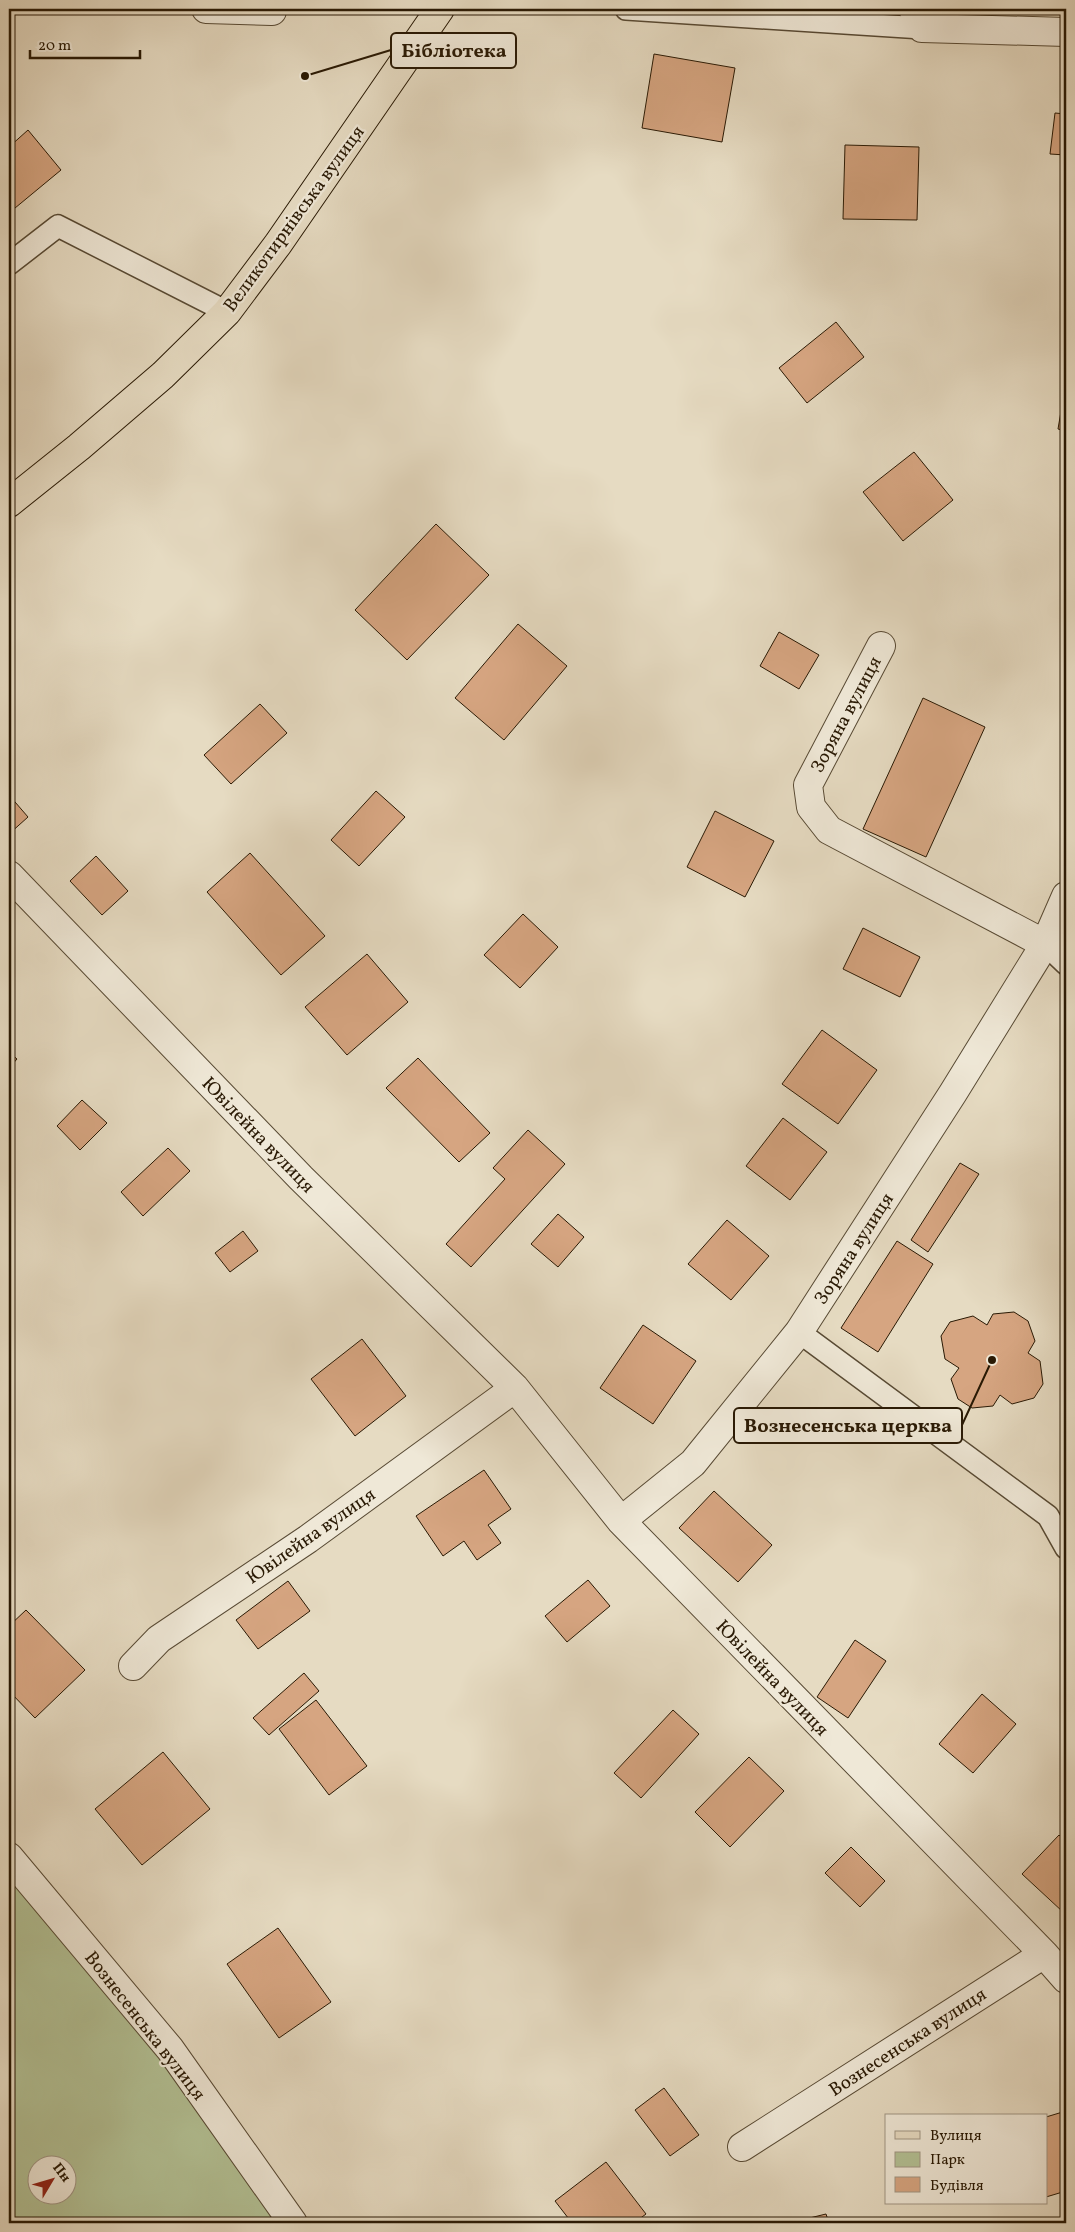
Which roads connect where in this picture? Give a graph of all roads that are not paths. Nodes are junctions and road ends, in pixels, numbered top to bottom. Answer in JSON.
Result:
{"nodes":[{"id":1,"x":206,"y":9,"type":"edge"},
{"id":2,"x":440,"y":9,"type":"edge"},
{"id":3,"x":626,"y":9,"type":"edge"},
{"id":4,"x":272,"y":11,"type":"dead end"},
{"id":5,"x":917,"y":18,"type":"edge"},
{"id":6,"x":1066,"y":32,"type":"edge"},
{"id":7,"x":9,"y":264,"type":"edge"},
{"id":8,"x":227,"y":312,"type":"junction"},
{"id":9,"x":9,"y":503,"type":"edge"},
{"id":10,"x":881,"y":646,"type":"dead end"},
{"id":11,"x":9,"y":875,"type":"edge"},
{"id":12,"x":1066,"y":896,"type":"edge"},
{"id":13,"x":1045,"y":944,"type":"junction"},
{"id":14,"x":1066,"y":964,"type":"edge"},
{"id":15,"x":799,"y":1332,"type":"junction"},
{"id":16,"x":515,"y":1388,"type":"junction"},
{"id":17,"x":620,"y":1521,"type":"junction"},
{"id":18,"x":1066,"y":1548,"type":"edge"},
{"id":19,"x":133,"y":1666,"type":"dead end"},
{"id":20,"x":9,"y":1857,"type":"edge"},
{"id":21,"x":1044,"y":1954,"type":"junction"},
{"id":22,"x":1066,"y":1979,"type":"edge"},
{"id":23,"x":742,"y":2147,"type":"dead end"},
{"id":24,"x":292,"y":2223,"type":"edge"}],
"edges":[{"from":1,"to":4,"type":"street"},
{"from":2,"to":8,"type":"main road","name":"Великотирнівська вулиця"},
{"from":3,"to":5,"type":"lane"},
{"from":5,"to":6,"type":"street"},
{"from":7,"to":8,"type":"lane"},
{"from":8,"to":9,"type":"main road","name":"Великотирнівська вулиця"},
{"from":10,"to":13,"type":"street","name":"Зоряна вулиця"},
{"from":11,"to":16,"type":"street","name":"Ювілейна вулиця"},
{"from":12,"to":13,"type":"street","name":"Зоряна вулиця"},
{"from":13,"to":14,"type":"lane"},
{"from":13,"to":15,"type":"street","name":"Зоряна вулиця"},
{"from":15,"to":17,"type":"street","name":"Зоряна вулиця"},
{"from":15,"to":18,"type":"lane"},
{"from":16,"to":17,"type":"street","name":"Ювілейна вулиця"},
{"from":16,"to":19,"type":"street","name":"Ювілейна вулиця"},
{"from":17,"to":21,"type":"street","name":"Ювілейна вулиця"},
{"from":20,"to":24,"type":"street","name":"Вознесенська вулиця"},
{"from":21,"to":22,"type":"street"},
{"from":21,"to":23,"type":"street","name":"Вознесенська вулиця"}]}
